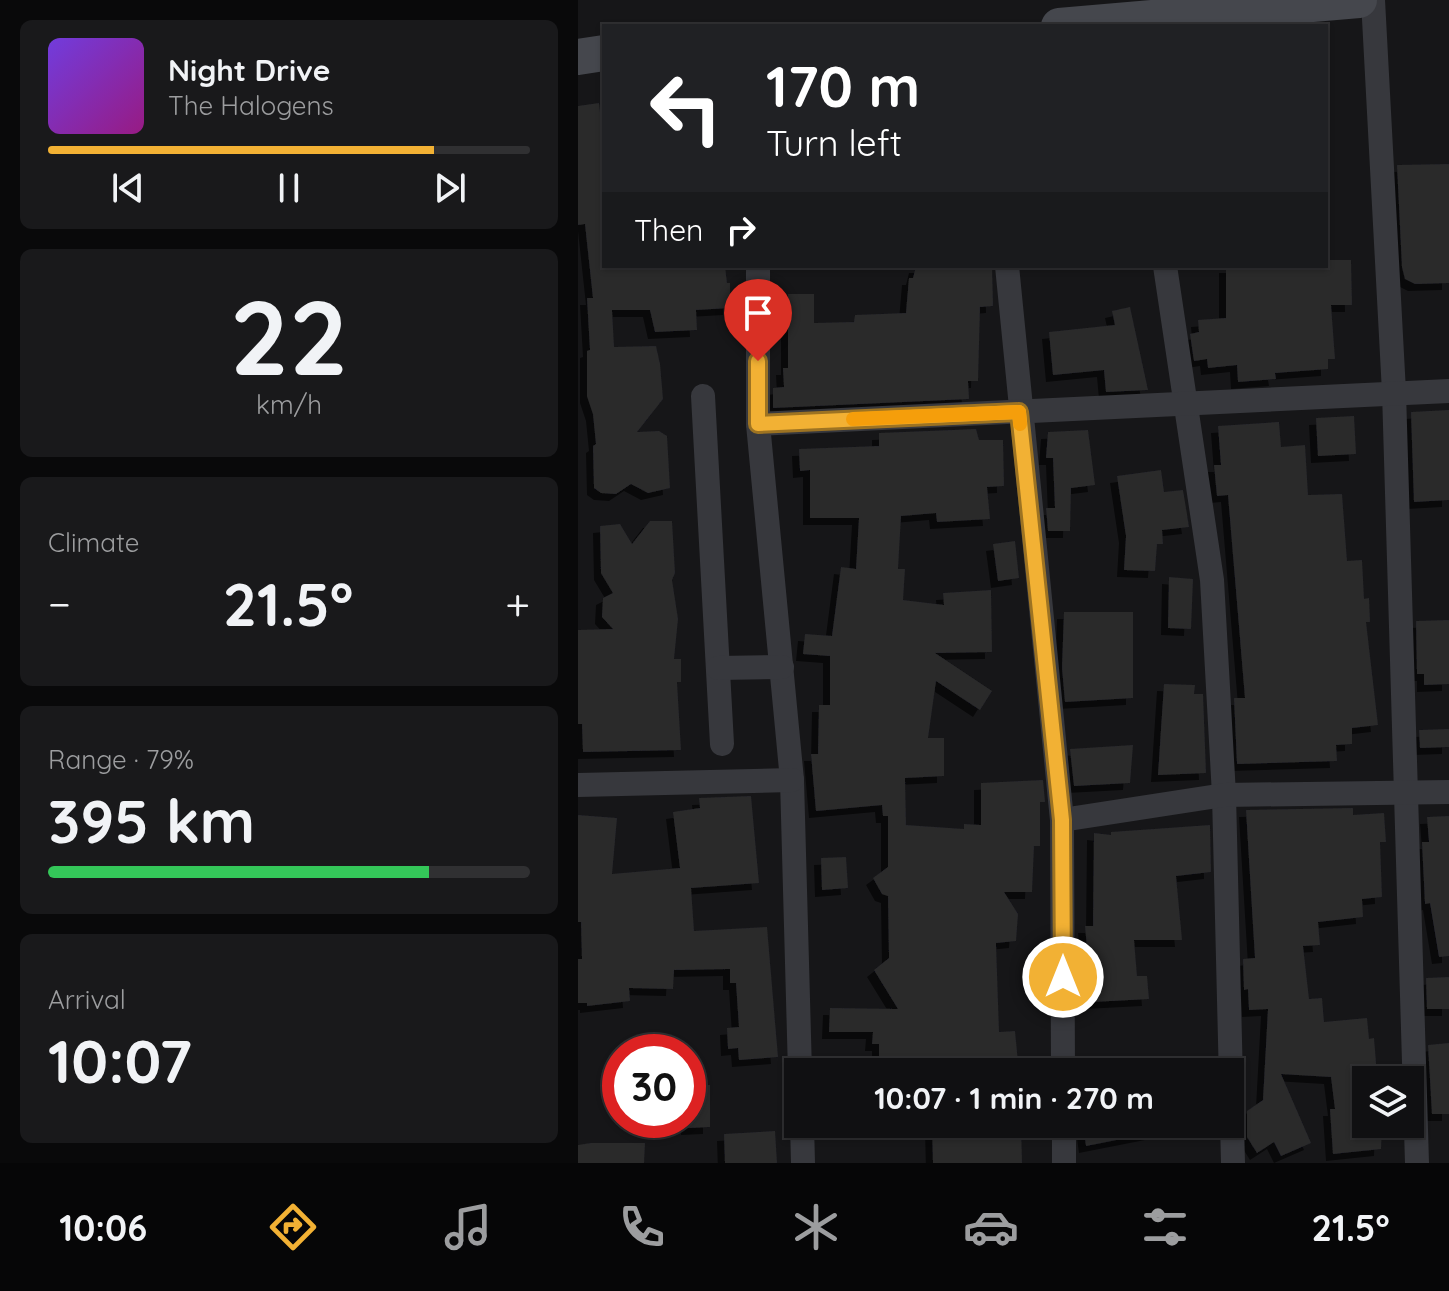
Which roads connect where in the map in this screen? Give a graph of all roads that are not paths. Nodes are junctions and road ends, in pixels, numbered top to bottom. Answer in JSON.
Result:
{"nodes":[{"id":1,"x":1359,"y":0,"type":"edge"},
{"id":2,"x":1373,"y":0,"type":"edge"},
{"id":3,"x":1142,"y":15,"type":"edge"},
{"id":4,"x":1074,"y":24,"type":"edge"},
{"id":5,"x":602,"y":53,"type":"edge"},
{"id":6,"x":578,"y":57,"type":"edge"},
{"id":7,"x":758,"y":268,"type":"edge"},
{"id":8,"x":1007,"y":268,"type":"edge"},
{"id":9,"x":1165,"y":268,"type":"edge"},
{"id":10,"x":1449,"y":391,"type":"edge"},
{"id":11,"x":1394,"y":392,"type":"junction"},
{"id":12,"x":703,"y":396,"type":"dead end"},
{"id":13,"x":1185,"y":406,"type":"junction"},
{"id":14,"x":1019,"y":412,"type":"junction"},
{"id":15,"x":758,"y":424,"type":"junction"},
{"id":16,"x":782,"y":667,"type":"junction"},
{"id":17,"x":718,"y":668,"type":"junction"},
{"id":18,"x":722,"y":744,"type":"dead end"},
{"id":19,"x":792,"y":780,"type":"junction"},
{"id":20,"x":578,"y":785,"type":"edge"},
{"id":21,"x":1449,"y":792,"type":"edge"},
{"id":22,"x":1406,"y":793,"type":"junction"},
{"id":23,"x":1224,"y":795,"type":"junction"},
{"id":24,"x":1062,"y":820,"type":"junction"},
{"id":25,"x":800,"y":1058,"type":"edge"},
{"id":26,"x":1063,"y":1058,"type":"edge"},
{"id":27,"x":802,"y":1138,"type":"edge"},
{"id":28,"x":1064,"y":1138,"type":"edge"},
{"id":29,"x":803,"y":1163,"type":"edge"},
{"id":30,"x":1064,"y":1163,"type":"edge"},
{"id":31,"x":1233,"y":1163,"type":"edge"},
{"id":32,"x":1417,"y":1163,"type":"edge"}],
"edges":[{"from":1,"to":3,"type":"main road"},
{"from":2,"to":11,"type":"street"},
{"from":3,"to":4,"type":"main road"},
{"from":5,"to":6,"type":"main road"},
{"from":7,"to":15,"type":"street"},
{"from":8,"to":14,"type":"street"},
{"from":9,"to":13,"type":"street"},
{"from":10,"to":11,"type":"street"},
{"from":11,"to":13,"type":"street"},
{"from":11,"to":22,"type":"street"},
{"from":12,"to":17,"type":"street"},
{"from":13,"to":14,"type":"street"},
{"from":13,"to":23,"type":"street"},
{"from":14,"to":15,"type":"street"},
{"from":14,"to":24,"type":"street"},
{"from":15,"to":16,"type":"street"},
{"from":16,"to":17,"type":"street"},
{"from":16,"to":19,"type":"street"},
{"from":17,"to":18,"type":"street"},
{"from":19,"to":20,"type":"street"},
{"from":19,"to":25,"type":"street"},
{"from":21,"to":22,"type":"street"},
{"from":22,"to":23,"type":"street"},
{"from":22,"to":32,"type":"street"},
{"from":23,"to":24,"type":"street"},
{"from":23,"to":31,"type":"street"},
{"from":24,"to":26,"type":"street"},
{"from":27,"to":29,"type":"street"},
{"from":28,"to":30,"type":"street"}]}
